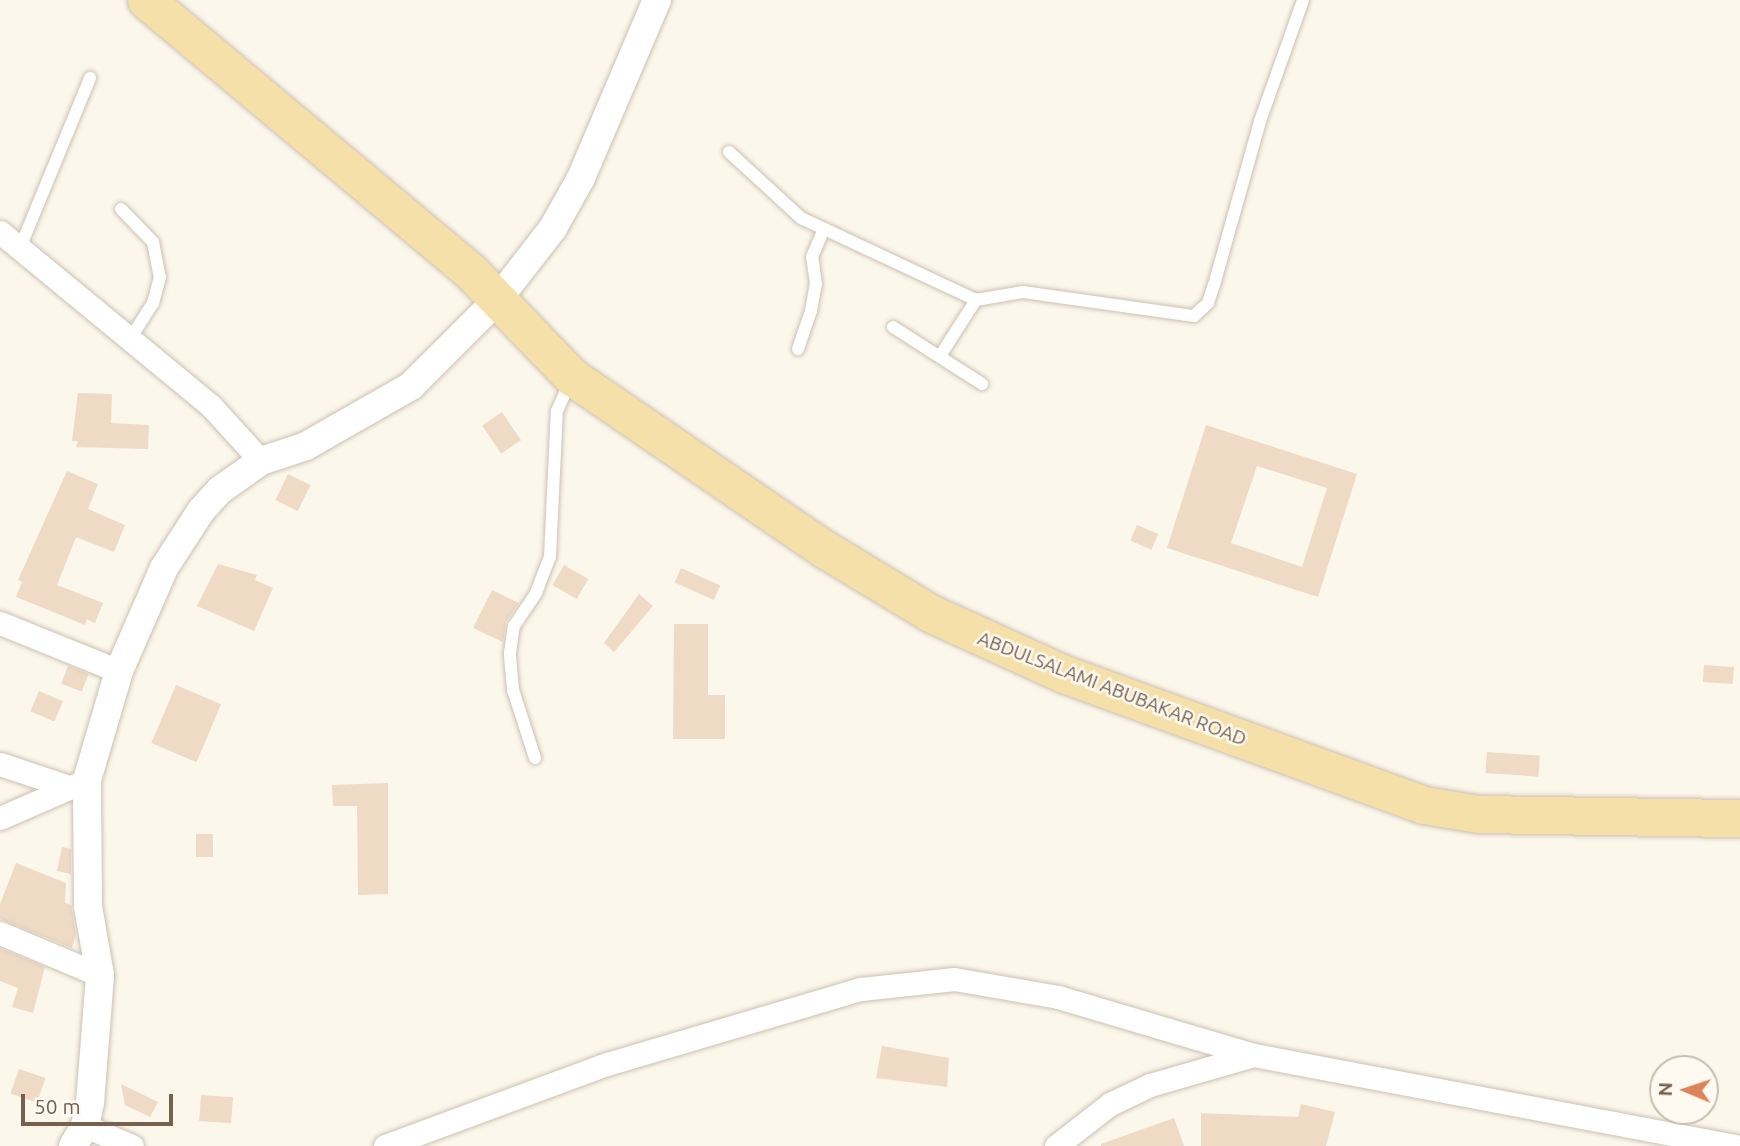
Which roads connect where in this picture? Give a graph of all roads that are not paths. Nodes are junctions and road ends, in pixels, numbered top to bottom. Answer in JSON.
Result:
{"nodes":[{"id":1,"x":146,"y":0,"type":"edge"},
{"id":2,"x":657,"y":0,"type":"edge"},
{"id":3,"x":1303,"y":0,"type":"edge"},
{"id":4,"x":90,"y":78,"type":"dead end"},
{"id":5,"x":729,"y":152,"type":"dead end"},
{"id":6,"x":121,"y":209,"type":"dead end"},
{"id":7,"x":824,"y":229,"type":"junction"},
{"id":8,"x":0,"y":232,"type":"edge"},
{"id":9,"x":20,"y":248,"type":"junction"},
{"id":10,"x":498,"y":299,"type":"junction"},
{"id":11,"x":976,"y":300,"type":"junction"},
{"id":12,"x":893,"y":327,"type":"dead end"},
{"id":13,"x":130,"y":339,"type":"junction"},
{"id":14,"x":797,"y":349,"type":"dead end"},
{"id":15,"x":940,"y":356,"type":"junction"},
{"id":16,"x":572,"y":377,"type":"junction"},
{"id":17,"x":982,"y":384,"type":"dead end"},
{"id":18,"x":261,"y":461,"type":"junction"},
{"id":19,"x":0,"y":623,"type":"edge"},
{"id":20,"x":119,"y":671,"type":"junction"},
{"id":21,"x":535,"y":758,"type":"dead end"},
{"id":22,"x":0,"y":764,"type":"edge"},
{"id":23,"x":78,"y":784,"type":"junction"},
{"id":24,"x":0,"y":818,"type":"edge"},
{"id":25,"x":1740,"y":818,"type":"edge"},
{"id":26,"x":0,"y":933,"type":"edge"},
{"id":27,"x":100,"y":975,"type":"junction"},
{"id":28,"x":1254,"y":1055,"type":"junction"},
{"id":29,"x":79,"y":1136,"type":"edge"},
{"id":30,"x":132,"y":1146,"type":"edge"},
{"id":31,"x":385,"y":1146,"type":"edge"},
{"id":32,"x":1056,"y":1146,"type":"edge"},
{"id":33,"x":1734,"y":1146,"type":"edge"}],
"edges":[{"from":1,"to":10,"type":"main road","name":"ABDULSALAMI ABUBAKAR ROAD"},
{"from":2,"to":10,"type":"street"},
{"from":3,"to":11,"type":"lane"},
{"from":4,"to":9,"type":"lane"},
{"from":5,"to":7,"type":"lane"},
{"from":6,"to":13,"type":"lane"},
{"from":7,"to":11,"type":"lane"},
{"from":7,"to":14,"type":"lane"},
{"from":8,"to":9,"type":"street"},
{"from":9,"to":13,"type":"street"},
{"from":10,"to":16,"type":"main road","name":"ABDULSALAMI ABUBAKAR ROAD"},
{"from":10,"to":18,"type":"street"},
{"from":11,"to":15,"type":"lane"},
{"from":12,"to":15,"type":"lane"},
{"from":13,"to":18,"type":"street"},
{"from":15,"to":17,"type":"lane"},
{"from":16,"to":21,"type":"lane"},
{"from":16,"to":25,"type":"main road","name":"ABDULSALAMI ABUBAKAR ROAD"},
{"from":18,"to":20,"type":"street"},
{"from":19,"to":20,"type":"street"},
{"from":20,"to":23,"type":"street"},
{"from":22,"to":23,"type":"street"},
{"from":23,"to":24,"type":"street"},
{"from":23,"to":27,"type":"street"},
{"from":26,"to":27,"type":"street"},
{"from":27,"to":29,"type":"street"},
{"from":28,"to":31,"type":"street"},
{"from":28,"to":32,"type":"street"},
{"from":28,"to":33,"type":"street"},
{"from":29,"to":30,"type":"street"}]}
